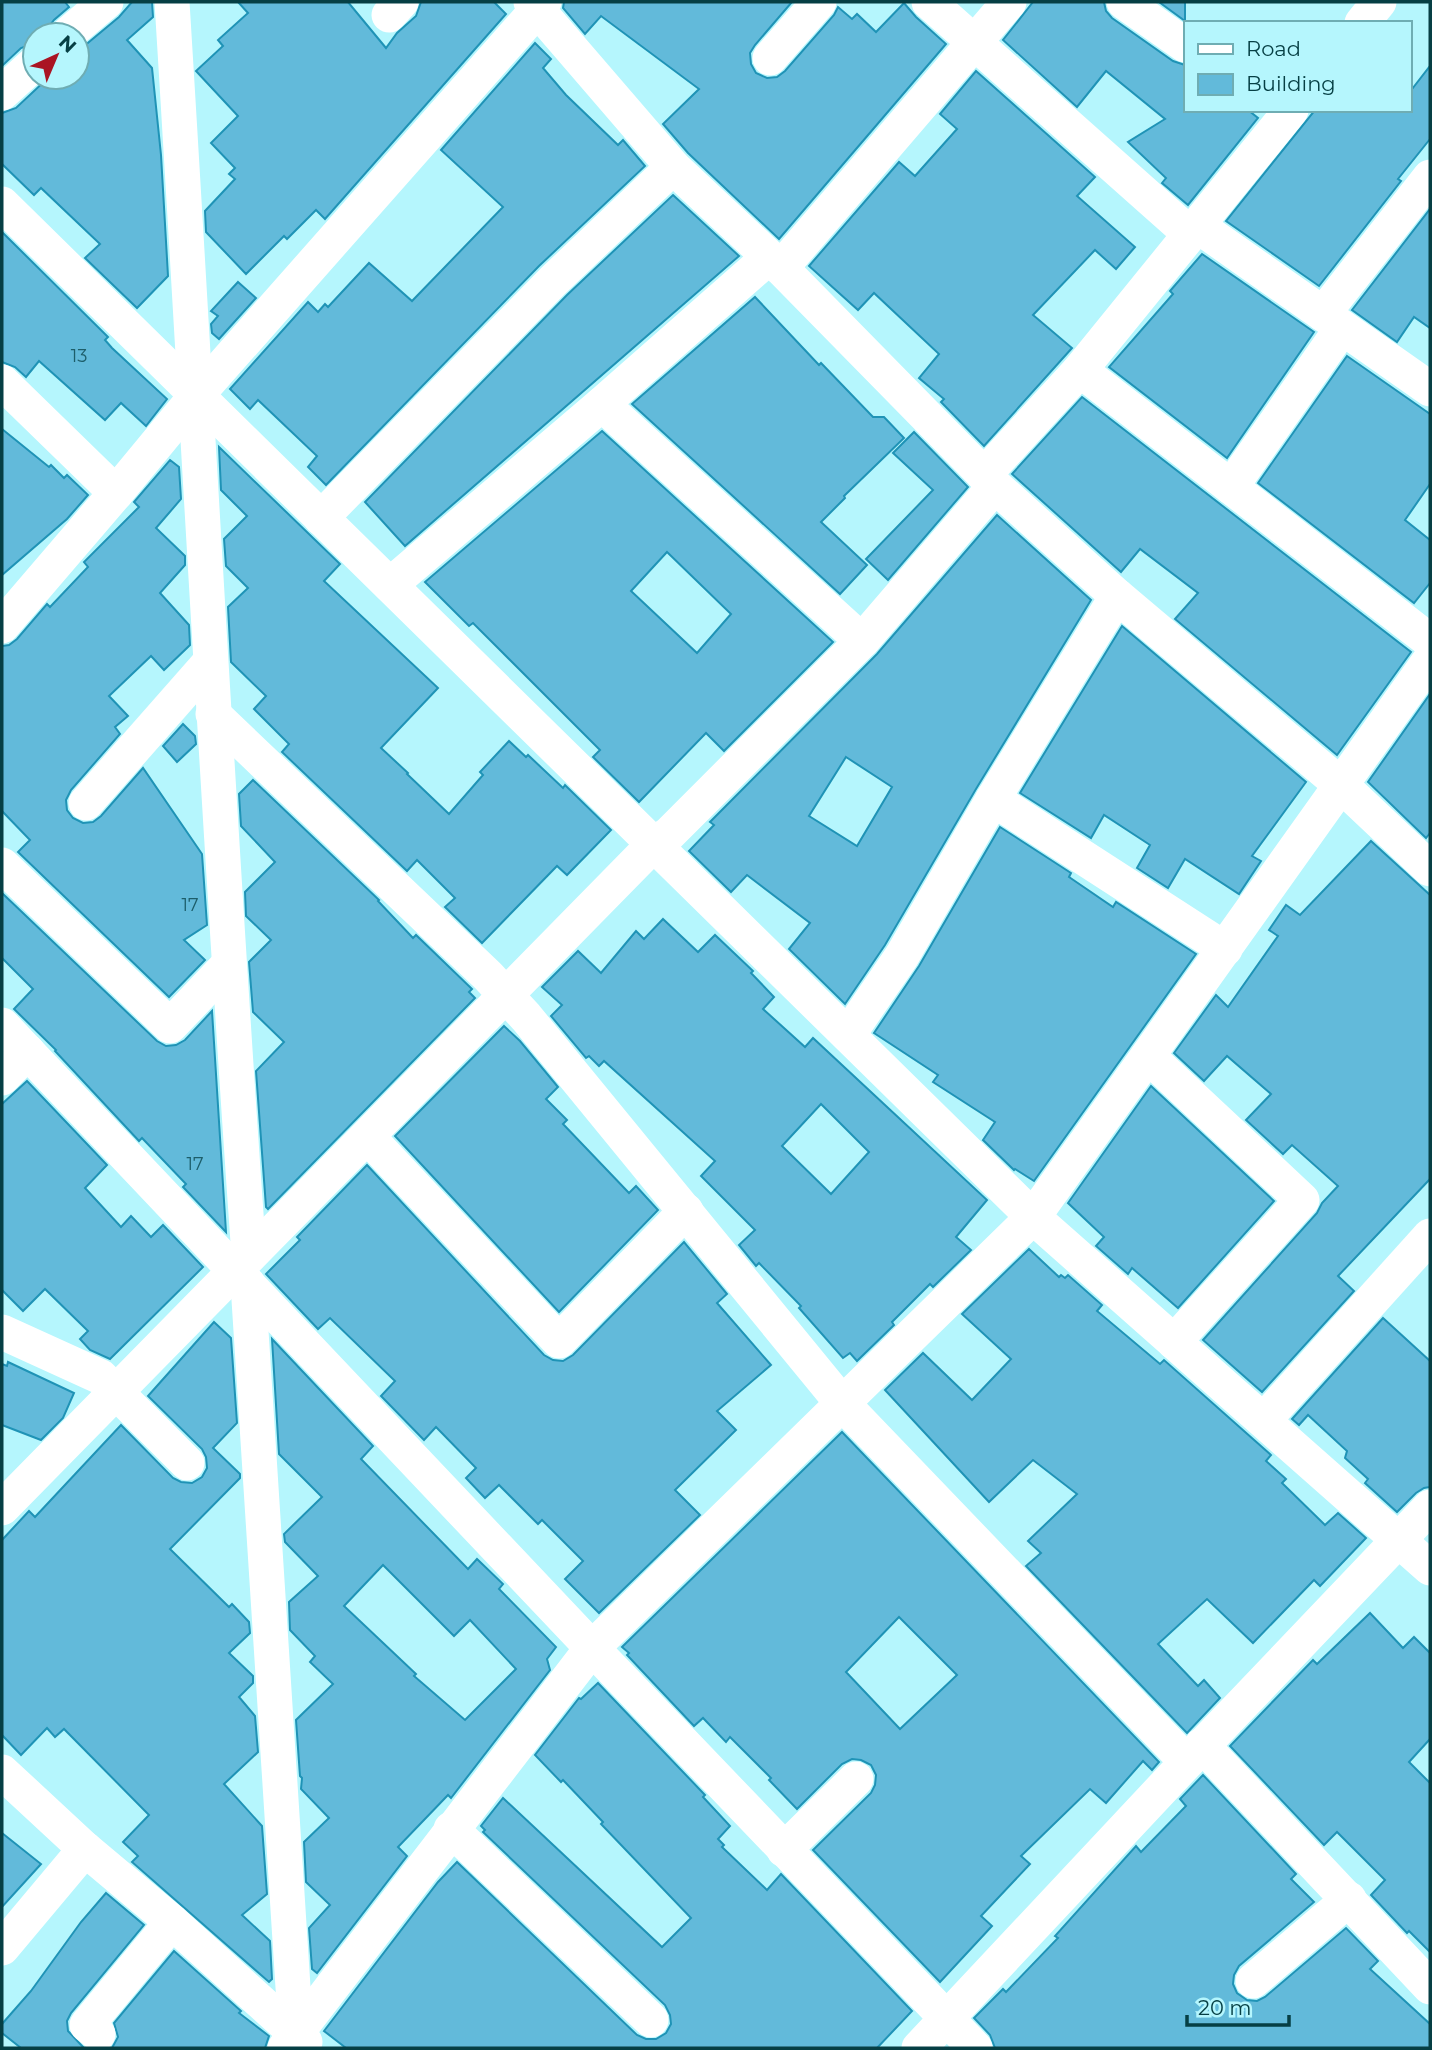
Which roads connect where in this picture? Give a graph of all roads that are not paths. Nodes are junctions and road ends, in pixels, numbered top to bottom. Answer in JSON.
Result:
{"nodes":[{"id":1,"x":106,"y":2,"type":"edge"},
{"id":2,"x":172,"y":2,"type":"edge"},
{"id":3,"x":819,"y":2,"type":"edge"},
{"id":4,"x":929,"y":2,"type":"edge"},
{"id":5,"x":1009,"y":2,"type":"edge"},
{"id":6,"x":1124,"y":2,"type":"edge"},
{"id":7,"x":1379,"y":2,"type":"edge"},
{"id":8,"x":538,"y":4,"type":"edge"},
{"id":9,"x":84,"y":21,"type":"edge"},
{"id":10,"x":1364,"y":21,"type":"edge"},
{"id":11,"x":975,"y":43,"type":"junction"},
{"id":12,"x":1184,"y":44,"type":"edge"},
{"id":13,"x":770,"y":58,"type":"dead end"},
{"id":14,"x":21,"y":76,"type":"edge"},
{"id":15,"x":2,"y":93,"type":"edge"},
{"id":16,"x":1284,"y":112,"type":"edge"},
{"id":17,"x":673,"y":167,"type":"junction"},
{"id":18,"x":1430,"y":177,"type":"edge"},
{"id":19,"x":2,"y":204,"type":"edge"},
{"id":20,"x":1194,"y":230,"type":"junction"},
{"id":21,"x":775,"y":263,"type":"junction"},
{"id":22,"x":1333,"y":321,"type":"junction"},
{"id":23,"x":1080,"y":370,"type":"junction"},
{"id":24,"x":2,"y":382,"type":"edge"},
{"id":25,"x":1430,"y":389,"type":"edge"},
{"id":26,"x":197,"y":396,"type":"junction"},
{"id":27,"x":602,"y":404,"type":"junction"},
{"id":28,"x":990,"y":480,"type":"junction"},
{"id":29,"x":1231,"y":487,"type":"junction"},
{"id":30,"x":117,"y":493,"type":"junction"},
{"id":31,"x":321,"y":517,"type":"junction"},
{"id":32,"x":390,"y":585,"type":"junction"},
{"id":33,"x":1117,"y":596,"type":"junction"},
{"id":34,"x":2,"y":626,"type":"edge"},
{"id":35,"x":862,"y":640,"type":"junction"},
{"id":36,"x":1430,"y":641,"type":"edge"},
{"id":37,"x":1430,"y":660,"type":"edge"},
{"id":38,"x":210,"y":662,"type":"junction"},
{"id":39,"x":214,"y":714,"type":"junction"},
{"id":40,"x":1341,"y":785,"type":"junction"},
{"id":41,"x":993,"y":799,"type":"junction"},
{"id":42,"x":86,"y":803,"type":"dead end"},
{"id":43,"x":654,"y":844,"type":"junction"},
{"id":44,"x":2,"y":865,"type":"edge"},
{"id":45,"x":1430,"y":869,"type":"edge"},
{"id":46,"x":1225,"y":949,"type":"junction"},
{"id":47,"x":228,"y":965,"type":"junction"},
{"id":48,"x":505,"y":994,"type":"junction"},
{"id":49,"x":2,"y":1025,"type":"edge"},
{"id":50,"x":848,"y":1035,"type":"junction"},
{"id":51,"x":28,"y":1052,"type":"junction"},
{"id":52,"x":1148,"y":1055,"type":"junction"},
{"id":53,"x":2,"y":1078,"type":"edge"},
{"id":54,"x":368,"y":1137,"type":"junction"},
{"id":55,"x":686,"y":1210,"type":"junction"},
{"id":56,"x":1033,"y":1217,"type":"junction"},
{"id":57,"x":1430,"y":1236,"type":"edge"},
{"id":58,"x":244,"y":1270,"type":"junction"},
{"id":59,"x":2,"y":1332,"type":"edge"},
{"id":60,"x":1174,"y":1342,"type":"junction"},
{"id":61,"x":115,"y":1393,"type":"junction"},
{"id":62,"x":842,"y":1403,"type":"junction"},
{"id":63,"x":1264,"y":1420,"type":"junction"},
{"id":64,"x":187,"y":1463,"type":"dead end"},
{"id":65,"x":1430,"y":1507,"type":"edge"},
{"id":66,"x":2,"y":1508,"type":"edge"},
{"id":67,"x":1399,"y":1540,"type":"junction"},
{"id":68,"x":1430,"y":1567,"type":"edge"},
{"id":69,"x":592,"y":1648,"type":"junction"},
{"id":70,"x":1195,"y":1753,"type":"junction"},
{"id":71,"x":2,"y":1772,"type":"edge"},
{"id":72,"x":856,"y":1780,"type":"dead end"},
{"id":73,"x":451,"y":1829,"type":"junction"},
{"id":74,"x":85,"y":1849,"type":"junction"},
{"id":75,"x":784,"y":1850,"type":"junction"},
{"id":76,"x":1349,"y":1899,"type":"junction"},
{"id":77,"x":172,"y":1922,"type":"junction"},
{"id":78,"x":2,"y":1948,"type":"edge"},
{"id":79,"x":1253,"y":1981,"type":"dead end"},
{"id":80,"x":1430,"y":1987,"type":"edge"},
{"id":81,"x":946,"y":2018,"type":"junction"},
{"id":82,"x":651,"y":2020,"type":"dead end"},
{"id":83,"x":98,"y":2034,"type":"dead end"},
{"id":84,"x":297,"y":2043,"type":"edge"},
{"id":85,"x":919,"y":2048,"type":"edge"},
{"id":86,"x":975,"y":2048,"type":"edge"}],
"edges":[{"from":1,"to":9,"type":"street"},
{"from":2,"to":26,"type":"street"},
{"from":3,"to":13,"type":"street"},
{"from":4,"to":11,"type":"street"},
{"from":5,"to":11,"type":"street"},
{"from":6,"to":12,"type":"street"},
{"from":7,"to":10,"type":"street"},
{"from":8,"to":17,"type":"street"},
{"from":8,"to":26,"type":"street"},
{"from":11,"to":20,"type":"street"},
{"from":11,"to":21,"type":"street"},
{"from":14,"to":15,"type":"street"},
{"from":16,"to":20,"type":"street"},
{"from":17,"to":21,"type":"street"},
{"from":17,"to":31,"type":"street"},
{"from":18,"to":22,"type":"street"},
{"from":19,"to":26,"type":"street"},
{"from":20,"to":22,"type":"street"},
{"from":20,"to":23,"type":"street"},
{"from":21,"to":27,"type":"street"},
{"from":21,"to":28,"type":"street"},
{"from":22,"to":25,"type":"street"},
{"from":22,"to":29,"type":"street"},
{"from":23,"to":28,"type":"street"},
{"from":23,"to":29,"type":"street"},
{"from":24,"to":30,"type":"street"},
{"from":26,"to":30,"type":"street"},
{"from":26,"to":31,"type":"street"},
{"from":26,"to":38,"type":"street"},
{"from":27,"to":32,"type":"street"},
{"from":27,"to":35,"type":"street"},
{"from":28,"to":33,"type":"street"},
{"from":28,"to":35,"type":"street"},
{"from":29,"to":36,"type":"street"},
{"from":30,"to":34,"type":"street"},
{"from":31,"to":32,"type":"street"},
{"from":32,"to":43,"type":"street"},
{"from":33,"to":40,"type":"street"},
{"from":33,"to":41,"type":"street"},
{"from":35,"to":43,"type":"street"},
{"from":37,"to":40,"type":"street"},
{"from":38,"to":39,"type":"street"},
{"from":38,"to":42,"type":"street"},
{"from":39,"to":47,"type":"street"},
{"from":39,"to":48,"type":"street"},
{"from":40,"to":45,"type":"street"},
{"from":40,"to":46,"type":"street"},
{"from":41,"to":46,"type":"street"},
{"from":41,"to":50,"type":"street"},
{"from":43,"to":48,"type":"street"},
{"from":43,"to":50,"type":"street"},
{"from":44,"to":47,"type":"street"},
{"from":46,"to":52,"type":"street"},
{"from":47,"to":58,"type":"street"},
{"from":48,"to":54,"type":"street"},
{"from":48,"to":55,"type":"street"},
{"from":49,"to":51,"type":"street"},
{"from":50,"to":56,"type":"street"},
{"from":51,"to":53,"type":"street"},
{"from":51,"to":58,"type":"street"},
{"from":52,"to":56,"type":"street"},
{"from":52,"to":60,"type":"street"},
{"from":54,"to":55,"type":"street"},
{"from":54,"to":58,"type":"street"},
{"from":55,"to":62,"type":"street"},
{"from":56,"to":60,"type":"street"},
{"from":56,"to":62,"type":"street"},
{"from":57,"to":63,"type":"street"},
{"from":58,"to":61,"type":"street"},
{"from":58,"to":69,"type":"street"},
{"from":58,"to":84,"type":"street"},
{"from":59,"to":61,"type":"street"},
{"from":60,"to":63,"type":"street"},
{"from":61,"to":64,"type":"street"},
{"from":61,"to":66,"type":"street"},
{"from":62,"to":69,"type":"street"},
{"from":62,"to":70,"type":"street"},
{"from":63,"to":67,"type":"street"},
{"from":65,"to":67,"type":"street"},
{"from":67,"to":68,"type":"street"},
{"from":67,"to":70,"type":"street"},
{"from":69,"to":73,"type":"street"},
{"from":69,"to":75,"type":"street"},
{"from":70,"to":76,"type":"street"},
{"from":70,"to":81,"type":"street"},
{"from":71,"to":74,"type":"street"},
{"from":72,"to":75,"type":"street"},
{"from":73,"to":82,"type":"street"},
{"from":73,"to":84,"type":"street"},
{"from":74,"to":77,"type":"street"},
{"from":74,"to":78,"type":"street"},
{"from":75,"to":81,"type":"street"},
{"from":76,"to":79,"type":"street"},
{"from":76,"to":80,"type":"street"},
{"from":77,"to":83,"type":"street"},
{"from":77,"to":84,"type":"street"},
{"from":81,"to":85,"type":"street"},
{"from":81,"to":86,"type":"street"}]}
